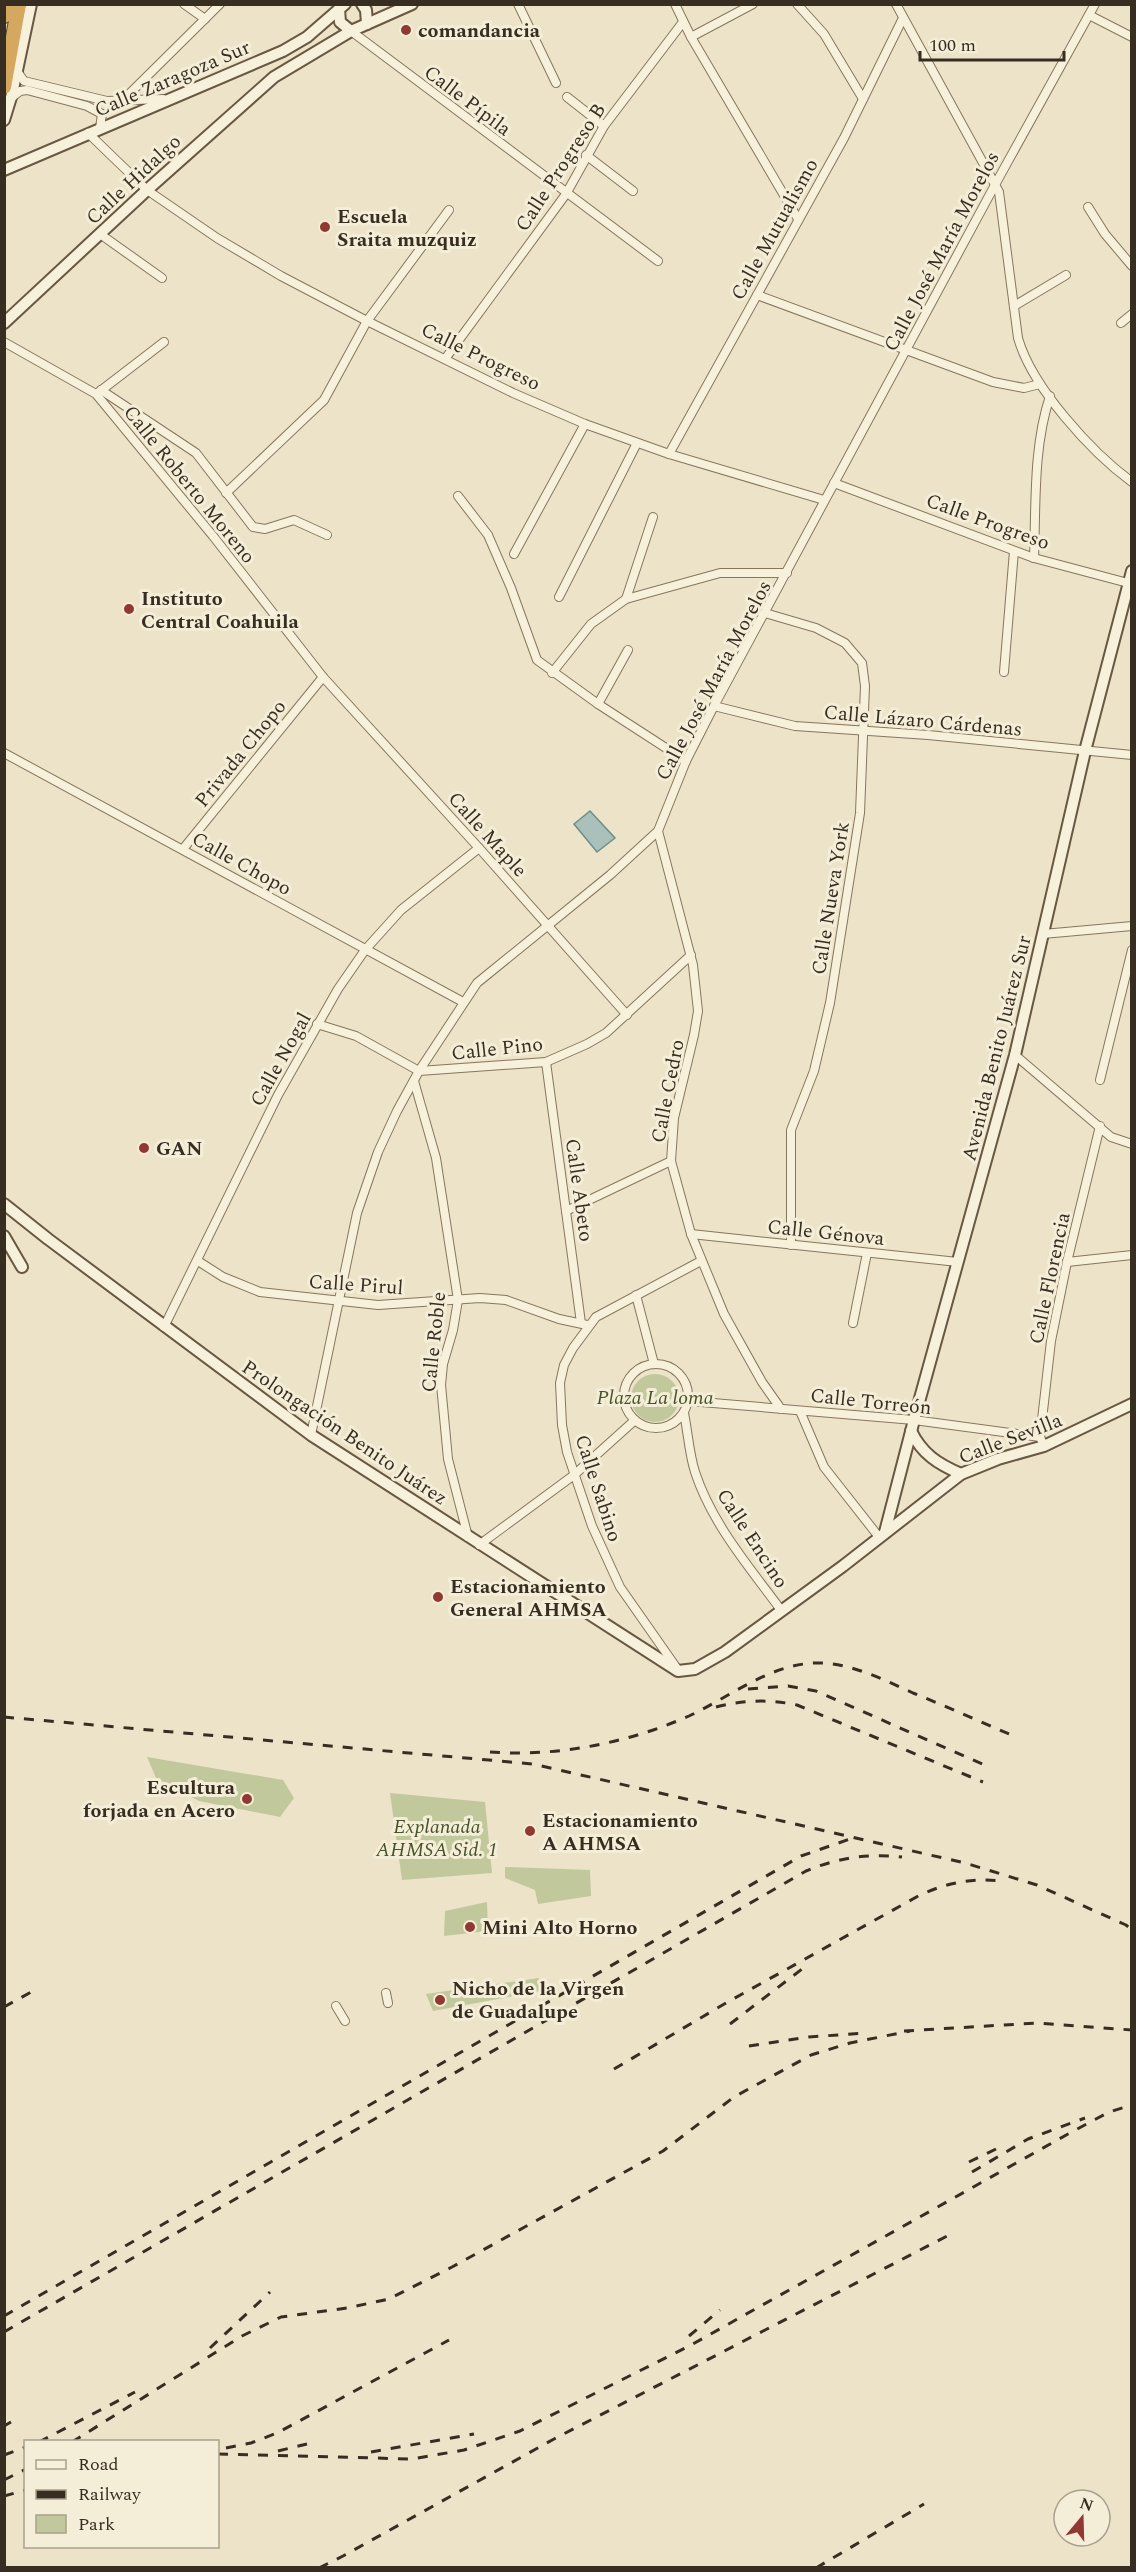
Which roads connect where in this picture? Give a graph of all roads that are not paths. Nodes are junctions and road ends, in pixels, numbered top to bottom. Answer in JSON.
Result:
{"nodes":[{"id":1,"x":6,"y":4,"type":"edge"},
{"id":2,"x":20,"y":4,"type":"edge"},
{"id":3,"x":31,"y":4,"type":"edge"},
{"id":4,"x":184,"y":4,"type":"edge"},
{"id":5,"x":220,"y":4,"type":"edge"},
{"id":6,"x":362,"y":4,"type":"edge"},
{"id":7,"x":412,"y":4,"type":"edge"},
{"id":8,"x":518,"y":4,"type":"edge"},
{"id":9,"x":675,"y":4,"type":"edge"},
{"id":10,"x":753,"y":4,"type":"edge"},
{"id":11,"x":797,"y":4,"type":"edge"},
{"id":12,"x":896,"y":4,"type":"edge"},
{"id":13,"x":1095,"y":4,"type":"edge"},
{"id":14,"x":342,"y":7,"type":"edge"},
{"id":15,"x":1089,"y":15,"type":"junction"},
{"id":16,"x":4,"y":16,"type":"edge"},
{"id":17,"x":903,"y":18,"type":"junction"},
{"id":18,"x":205,"y":19,"type":"junction"},
{"id":19,"x":683,"y":22,"type":"junction"},
{"id":20,"x":366,"y":24,"type":"junction"},
{"id":21,"x":351,"y":31,"type":"junction"},
{"id":22,"x":691,"y":37,"type":"junction"},
{"id":23,"x":1131,"y":37,"type":"edge"},
{"id":24,"x":17,"y":72,"type":"junction"},
{"id":25,"x":556,"y":83,"type":"dead end"},
{"id":26,"x":8,"y":93,"type":"edge"},
{"id":27,"x":567,"y":96,"type":"dead end"},
{"id":28,"x":168,"y":99,"type":"junction"},
{"id":29,"x":863,"y":99,"type":"junction"},
{"id":30,"x":121,"y":102,"type":"junction"},
{"id":31,"x":4,"y":120,"type":"edge"},
{"id":32,"x":604,"y":126,"type":"junction"},
{"id":33,"x":100,"y":128,"type":"junction"},
{"id":34,"x":88,"y":133,"type":"junction"},
{"id":35,"x":586,"y":155,"type":"junction"},
{"id":36,"x":4,"y":170,"type":"edge"},
{"id":37,"x":996,"y":183,"type":"junction"},
{"id":38,"x":147,"y":190,"type":"junction"},
{"id":39,"x":633,"y":191,"type":"dead end"},
{"id":40,"x":566,"y":194,"type":"junction"},
{"id":41,"x":1088,"y":207,"type":"dead end"},
{"id":42,"x":448,"y":210,"type":"dead end"},
{"id":43,"x":798,"y":219,"type":"junction"},
{"id":44,"x":100,"y":234,"type":"junction"},
{"id":45,"x":658,"y":261,"type":"dead end"},
{"id":46,"x":1131,"y":266,"type":"edge"},
{"id":47,"x":1066,"y":275,"type":"dead end"},
{"id":48,"x":162,"y":278,"type":"dead end"},
{"id":49,"x":757,"y":295,"type":"junction"},
{"id":50,"x":1014,"y":306,"type":"junction"},
{"id":51,"x":1131,"y":314,"type":"edge"},
{"id":52,"x":367,"y":321,"type":"junction"},
{"id":53,"x":4,"y":323,"type":"edge"},
{"id":54,"x":1121,"y":323,"type":"dead end"},
{"id":55,"x":4,"y":342,"type":"edge"},
{"id":56,"x":164,"y":342,"type":"dead end"},
{"id":57,"x":908,"y":349,"type":"junction"},
{"id":58,"x":446,"y":359,"type":"junction"},
{"id":59,"x":1040,"y":384,"type":"junction"},
{"id":60,"x":98,"y":392,"type":"junction"},
{"id":61,"x":1050,"y":396,"type":"junction"},
{"id":62,"x":585,"y":424,"type":"junction"},
{"id":63,"x":637,"y":443,"type":"junction"},
{"id":64,"x":669,"y":454,"type":"junction"},
{"id":65,"x":1131,"y":482,"type":"edge"},
{"id":66,"x":834,"y":483,"type":"junction"},
{"id":67,"x":226,"y":493,"type":"junction"},
{"id":68,"x":458,"y":496,"type":"dead end"},
{"id":69,"x":824,"y":500,"type":"junction"},
{"id":70,"x":653,"y":517,"type":"dead end"},
{"id":71,"x":327,"y":535,"type":"dead end"},
{"id":72,"x":1014,"y":551,"type":"junction"},
{"id":73,"x":514,"y":554,"type":"dead end"},
{"id":74,"x":1034,"y":558,"type":"junction"},
{"id":75,"x":1131,"y":571,"type":"edge"},
{"id":76,"x":788,"y":573,"type":"junction"},
{"id":77,"x":1130,"y":584,"type":"edge"},
{"id":78,"x":558,"y":597,"type":"dead end"},
{"id":79,"x":626,"y":599,"type":"junction"},
{"id":80,"x":765,"y":613,"type":"junction"},
{"id":81,"x":628,"y":650,"type":"dead end"},
{"id":82,"x":1004,"y":672,"type":"dead end"},
{"id":83,"x":552,"y":673,"type":"junction"},
{"id":84,"x":323,"y":677,"type":"junction"},
{"id":85,"x":598,"y":704,"type":"junction"},
{"id":86,"x":714,"y":706,"type":"junction"},
{"id":87,"x":863,"y":731,"type":"junction"},
{"id":88,"x":1085,"y":751,"type":"junction"},
{"id":89,"x":4,"y":753,"type":"edge"},
{"id":90,"x":1131,"y":755,"type":"edge"},
{"id":91,"x":686,"y":761,"type":"junction"},
{"id":92,"x":658,"y":831,"type":"junction"},
{"id":93,"x":479,"y":848,"type":"junction"},
{"id":94,"x":183,"y":849,"type":"junction"},
{"id":95,"x":548,"y":925,"type":"junction"},
{"id":96,"x":1131,"y":926,"type":"edge"},
{"id":97,"x":1043,"y":934,"type":"junction"},
{"id":98,"x":365,"y":950,"type":"junction"},
{"id":99,"x":1131,"y":950,"type":"edge"},
{"id":100,"x":691,"y":955,"type":"junction"},
{"id":101,"x":463,"y":1002,"type":"junction"},
{"id":102,"x":627,"y":1015,"type":"junction"},
{"id":103,"x":317,"y":1024,"type":"junction"},
{"id":104,"x":1015,"y":1055,"type":"junction"},
{"id":105,"x":546,"y":1062,"type":"junction"},
{"id":106,"x":419,"y":1071,"type":"junction"},
{"id":107,"x":1100,"y":1080,"type":"dead end"},
{"id":108,"x":414,"y":1081,"type":"junction"},
{"id":109,"x":1100,"y":1126,"type":"junction"},
{"id":110,"x":1131,"y":1144,"type":"edge"},
{"id":111,"x":671,"y":1161,"type":"junction"},
{"id":112,"x":4,"y":1204,"type":"edge"},
{"id":113,"x":566,"y":1211,"type":"junction"},
{"id":114,"x":691,"y":1234,"type":"junction"},
{"id":115,"x":4,"y":1236,"type":"edge"},
{"id":116,"x":791,"y":1245,"type":"junction"},
{"id":117,"x":867,"y":1252,"type":"junction"},
{"id":118,"x":1131,"y":1255,"type":"edge"},
{"id":119,"x":198,"y":1261,"type":"junction"},
{"id":120,"x":701,"y":1261,"type":"junction"},
{"id":121,"x":958,"y":1262,"type":"junction"},
{"id":122,"x":1067,"y":1262,"type":"junction"},
{"id":123,"x":22,"y":1268,"type":"dead end"},
{"id":124,"x":636,"y":1295,"type":"junction"},
{"id":125,"x":458,"y":1300,"type":"junction"},
{"id":126,"x":337,"y":1302,"type":"junction"},
{"id":127,"x":853,"y":1323,"type":"dead end"},
{"id":128,"x":584,"y":1324,"type":"junction"},
{"id":129,"x":164,"y":1327,"type":"junction"},
{"id":130,"x":654,"y":1364,"type":"junction"},
{"id":131,"x":689,"y":1401,"type":"junction"},
{"id":132,"x":1131,"y":1404,"type":"edge"},
{"id":133,"x":780,"y":1409,"type":"junction"},
{"id":134,"x":800,"y":1411,"type":"junction"},
{"id":135,"x":684,"y":1413,"type":"junction"},
{"id":136,"x":635,"y":1420,"type":"junction"},
{"id":137,"x":912,"y":1426,"type":"junction"},
{"id":138,"x":311,"y":1435,"type":"junction"},
{"id":139,"x":1042,"y":1442,"type":"junction"},
{"id":140,"x":574,"y":1474,"type":"junction"},
{"id":141,"x":961,"y":1474,"type":"junction"},
{"id":142,"x":882,"y":1534,"type":"junction"},
{"id":143,"x":468,"y":1537,"type":"junction"},
{"id":144,"x":479,"y":1545,"type":"junction"},
{"id":145,"x":781,"y":1610,"type":"junction"},
{"id":146,"x":678,"y":1671,"type":"junction"},
{"id":147,"x":386,"y":1993,"type":"dead end"},
{"id":148,"x":388,"y":2002,"type":"dead end"},
{"id":149,"x":336,"y":2006,"type":"dead end"},
{"id":150,"x":345,"y":2021,"type":"dead end"}],
"edges":[{"from":1,"to":16,"type":"highway"},
{"from":2,"to":26,"type":"highway"},
{"from":3,"to":24,"type":"street"},
{"from":4,"to":18,"type":"street"},
{"from":5,"to":18,"type":"street"},
{"from":6,"to":20,"type":"street"},
{"from":7,"to":20,"type":"street","name":"Calle Hidalgo"},
{"from":8,"to":25,"type":"street"},
{"from":9,"to":19,"type":"street"},
{"from":10,"to":22,"type":"street"},
{"from":11,"to":29,"type":"street"},
{"from":12,"to":17,"type":"street"},
{"from":13,"to":15,"type":"street","name":"Calle José María Morelos"},
{"from":14,"to":21,"type":"street"},
{"from":14,"to":28,"type":"street","name":"Calle Zaragoza Sur"},
{"from":15,"to":23,"type":"street"},
{"from":15,"to":37,"type":"street","name":"Calle José María Morelos"},
{"from":17,"to":29,"type":"street","name":"Calle Mutualismo"},
{"from":17,"to":37,"type":"street"},
{"from":18,"to":30,"type":"street"},
{"from":19,"to":22,"type":"street"},
{"from":19,"to":32,"type":"street","name":"Calle Progreso B"},
{"from":20,"to":21,"type":"street","name":"Calle Hidalgo"},
{"from":21,"to":38,"type":"street","name":"Calle Hidalgo"},
{"from":21,"to":40,"type":"street","name":"Calle Pípila"},
{"from":22,"to":43,"type":"street"},
{"from":24,"to":26,"type":"street"},
{"from":24,"to":30,"type":"street"},
{"from":26,"to":31,"type":"street"},
{"from":26,"to":33,"type":"street"},
{"from":27,"to":32,"type":"street"},
{"from":28,"to":30,"type":"street"},
{"from":28,"to":33,"type":"street","name":"Calle Zaragoza Sur"},
{"from":29,"to":43,"type":"street","name":"Calle Mutualismo"},
{"from":32,"to":35,"type":"street","name":"Calle Progreso B"},
{"from":33,"to":34,"type":"street","name":"Calle Zaragoza Sur"},
{"from":34,"to":36,"type":"street","name":"Calle Zaragoza Sur"},
{"from":34,"to":38,"type":"street","name":"Calle Progreso"},
{"from":35,"to":39,"type":"street"},
{"from":35,"to":40,"type":"street","name":"Calle Progreso B"},
{"from":37,"to":50,"type":"street"},
{"from":37,"to":57,"type":"street","name":"Calle José María Morelos"},
{"from":38,"to":44,"type":"street","name":"Calle Hidalgo"},
{"from":38,"to":52,"type":"street","name":"Calle Progreso"},
{"from":40,"to":45,"type":"street","name":"Calle Pípila"},
{"from":40,"to":58,"type":"street","name":"Calle Progreso B"},
{"from":41,"to":46,"type":"street"},
{"from":42,"to":52,"type":"street"},
{"from":43,"to":49,"type":"street","name":"Calle Mutualismo"},
{"from":44,"to":48,"type":"street"},
{"from":44,"to":53,"type":"street","name":"Calle Hidalgo"},
{"from":47,"to":50,"type":"street"},
{"from":49,"to":57,"type":"street"},
{"from":49,"to":64,"type":"street","name":"Calle Mutualismo"},
{"from":50,"to":59,"type":"street"},
{"from":51,"to":54,"type":"street"},
{"from":52,"to":58,"type":"street","name":"Calle Progreso"},
{"from":52,"to":67,"type":"street"},
{"from":55,"to":60,"type":"street","name":"Calle Roberto Moreno"},
{"from":56,"to":60,"type":"street"},
{"from":57,"to":59,"type":"street"},
{"from":57,"to":66,"type":"street","name":"Calle José María Morelos"},
{"from":58,"to":62,"type":"street","name":"Calle Progreso"},
{"from":59,"to":61,"type":"street"},
{"from":60,"to":67,"type":"street"},
{"from":60,"to":84,"type":"street","name":"Calle Roberto Moreno"},
{"from":61,"to":65,"type":"street"},
{"from":61,"to":74,"type":"street"},
{"from":62,"to":63,"type":"street","name":"Calle Progreso"},
{"from":62,"to":73,"type":"street"},
{"from":63,"to":64,"type":"street","name":"Calle Progreso"},
{"from":63,"to":78,"type":"street"},
{"from":64,"to":69,"type":"street","name":"Calle Progreso"},
{"from":66,"to":69,"type":"street","name":"Calle José María Morelos"},
{"from":66,"to":72,"type":"street","name":"Calle Progreso"},
{"from":67,"to":71,"type":"street"},
{"from":68,"to":83,"type":"street"},
{"from":69,"to":76,"type":"street","name":"Calle José María Morelos"},
{"from":70,"to":79,"type":"street"},
{"from":72,"to":74,"type":"street","name":"Calle Progreso"},
{"from":72,"to":82,"type":"street"},
{"from":74,"to":77,"type":"street","name":"Calle Progreso"},
{"from":75,"to":77,"type":"street","name":"Avenida Benito Juárez Sur"},
{"from":76,"to":79,"type":"street"},
{"from":76,"to":80,"type":"street","name":"Calle José María Morelos"},
{"from":77,"to":88,"type":"street","name":"Avenida Benito Juárez Sur"},
{"from":79,"to":83,"type":"street"},
{"from":80,"to":86,"type":"street","name":"Calle José María Morelos"},
{"from":80,"to":87,"type":"street","name":"Calle Nueva York"},
{"from":81,"to":85,"type":"street"},
{"from":83,"to":85,"type":"street"},
{"from":84,"to":93,"type":"street","name":"Calle Maple"},
{"from":84,"to":94,"type":"street","name":"Privada Chopo"},
{"from":85,"to":91,"type":"street"},
{"from":86,"to":87,"type":"street","name":"Calle Lázaro Cárdenas"},
{"from":86,"to":91,"type":"street","name":"Calle José María Morelos"},
{"from":87,"to":88,"type":"street","name":"Calle Lázaro Cárdenas"},
{"from":87,"to":116,"type":"street","name":"Calle Nueva York"},
{"from":88,"to":90,"type":"street","name":"Calle Lázaro Cárdenas"},
{"from":88,"to":97,"type":"street","name":"Avenida Benito Juárez Sur"},
{"from":89,"to":94,"type":"street","name":"Calle Chopo"},
{"from":91,"to":92,"type":"street","name":"Calle José María Morelos"},
{"from":92,"to":95,"type":"street","name":"Calle José María Morelos"},
{"from":92,"to":100,"type":"street","name":"Calle Cedro"},
{"from":93,"to":95,"type":"street","name":"Calle Maple"},
{"from":93,"to":98,"type":"street","name":"Calle Nogal"},
{"from":94,"to":98,"type":"street","name":"Calle Chopo"},
{"from":95,"to":101,"type":"street","name":"Calle José María Morelos"},
{"from":95,"to":102,"type":"street","name":"Calle Maple"},
{"from":96,"to":97,"type":"street"},
{"from":97,"to":104,"type":"street","name":"Avenida Benito Juárez Sur"},
{"from":98,"to":101,"type":"street","name":"Calle Chopo"},
{"from":98,"to":103,"type":"street","name":"Calle Nogal"},
{"from":99,"to":107,"type":"street"},
{"from":100,"to":102,"type":"street","name":"Calle Pino"},
{"from":100,"to":111,"type":"street","name":"Calle Cedro"},
{"from":101,"to":106,"type":"street","name":"Calle José María Morelos"},
{"from":102,"to":105,"type":"street","name":"Calle Pino"},
{"from":103,"to":106,"type":"street"},
{"from":103,"to":119,"type":"street","name":"Calle Nogal"},
{"from":104,"to":109,"type":"street"},
{"from":104,"to":121,"type":"street","name":"Avenida Benito Juárez Sur"},
{"from":105,"to":106,"type":"street","name":"Calle Pino"},
{"from":105,"to":113,"type":"street","name":"Calle Abeto"},
{"from":106,"to":108,"type":"street","name":"Calle José María Morelos"},
{"from":108,"to":125,"type":"street","name":"Calle Roble"},
{"from":108,"to":126,"type":"street","name":"Calle José María Morelos"},
{"from":109,"to":110,"type":"street"},
{"from":109,"to":122,"type":"street","name":"Calle Florencia"},
{"from":111,"to":113,"type":"street"},
{"from":111,"to":114,"type":"street","name":"Calle Cedro"},
{"from":112,"to":129,"type":"street","name":"Prolongación Benito Juárez"},
{"from":113,"to":128,"type":"street","name":"Calle Abeto"},
{"from":114,"to":116,"type":"street","name":"Calle Génova"},
{"from":114,"to":120,"type":"street","name":"Calle Cedro"},
{"from":115,"to":123,"type":"street"},
{"from":116,"to":117,"type":"street","name":"Calle Génova"},
{"from":117,"to":121,"type":"street","name":"Calle Génova"},
{"from":117,"to":127,"type":"street"},
{"from":118,"to":122,"type":"street"},
{"from":119,"to":126,"type":"street","name":"Calle Pirul"},
{"from":119,"to":129,"type":"street","name":"Calle Nogal"},
{"from":120,"to":124,"type":"street","name":"Calle Sabino"},
{"from":120,"to":133,"type":"street","name":"Calle Cedro"},
{"from":121,"to":137,"type":"street","name":"Avenida Benito Juárez Sur"},
{"from":122,"to":139,"type":"street","name":"Calle Florencia"},
{"from":124,"to":128,"type":"street","name":"Calle Sabino"},
{"from":124,"to":130,"type":"street"},
{"from":125,"to":126,"type":"street","name":"Calle Pirul"},
{"from":125,"to":128,"type":"street","name":"Calle Pirul"},
{"from":125,"to":143,"type":"street","name":"Calle Roble"},
{"from":126,"to":138,"type":"street","name":"Calle José María Morelos"},
{"from":128,"to":140,"type":"street","name":"Calle Sabino"},
{"from":129,"to":138,"type":"street","name":"Prolongación Benito Juárez"},
{"from":130,"to":131,"type":"street"},
{"from":130,"to":136,"type":"street"},
{"from":131,"to":133,"type":"street","name":"Calle Torreón"},
{"from":131,"to":135,"type":"street"},
{"from":132,"to":139,"type":"street","name":"Calle Sevilla"},
{"from":133,"to":134,"type":"street","name":"Calle Torreón"},
{"from":134,"to":137,"type":"street","name":"Calle Torreón"},
{"from":134,"to":142,"type":"street"},
{"from":135,"to":136,"type":"street"},
{"from":135,"to":145,"type":"street","name":"Calle Encino"},
{"from":136,"to":140,"type":"street"},
{"from":137,"to":139,"type":"street","name":"Calle Torreón"},
{"from":137,"to":141,"type":"street"},
{"from":137,"to":142,"type":"street","name":"Avenida Benito Juárez Sur"},
{"from":138,"to":143,"type":"street","name":"Prolongación Benito Juárez"},
{"from":139,"to":141,"type":"street","name":"Calle Sevilla"},
{"from":140,"to":144,"type":"street"},
{"from":140,"to":146,"type":"street","name":"Calle Sabino"},
{"from":141,"to":142,"type":"street","name":"Calle Sevilla"},
{"from":142,"to":145,"type":"street"},
{"from":143,"to":144,"type":"street","name":"Prolongación Benito Juárez"},
{"from":144,"to":146,"type":"street","name":"Prolongación Benito Juárez"},
{"from":145,"to":146,"type":"street"},
{"from":147,"to":148,"type":"street"},
{"from":149,"to":150,"type":"street"}]}
